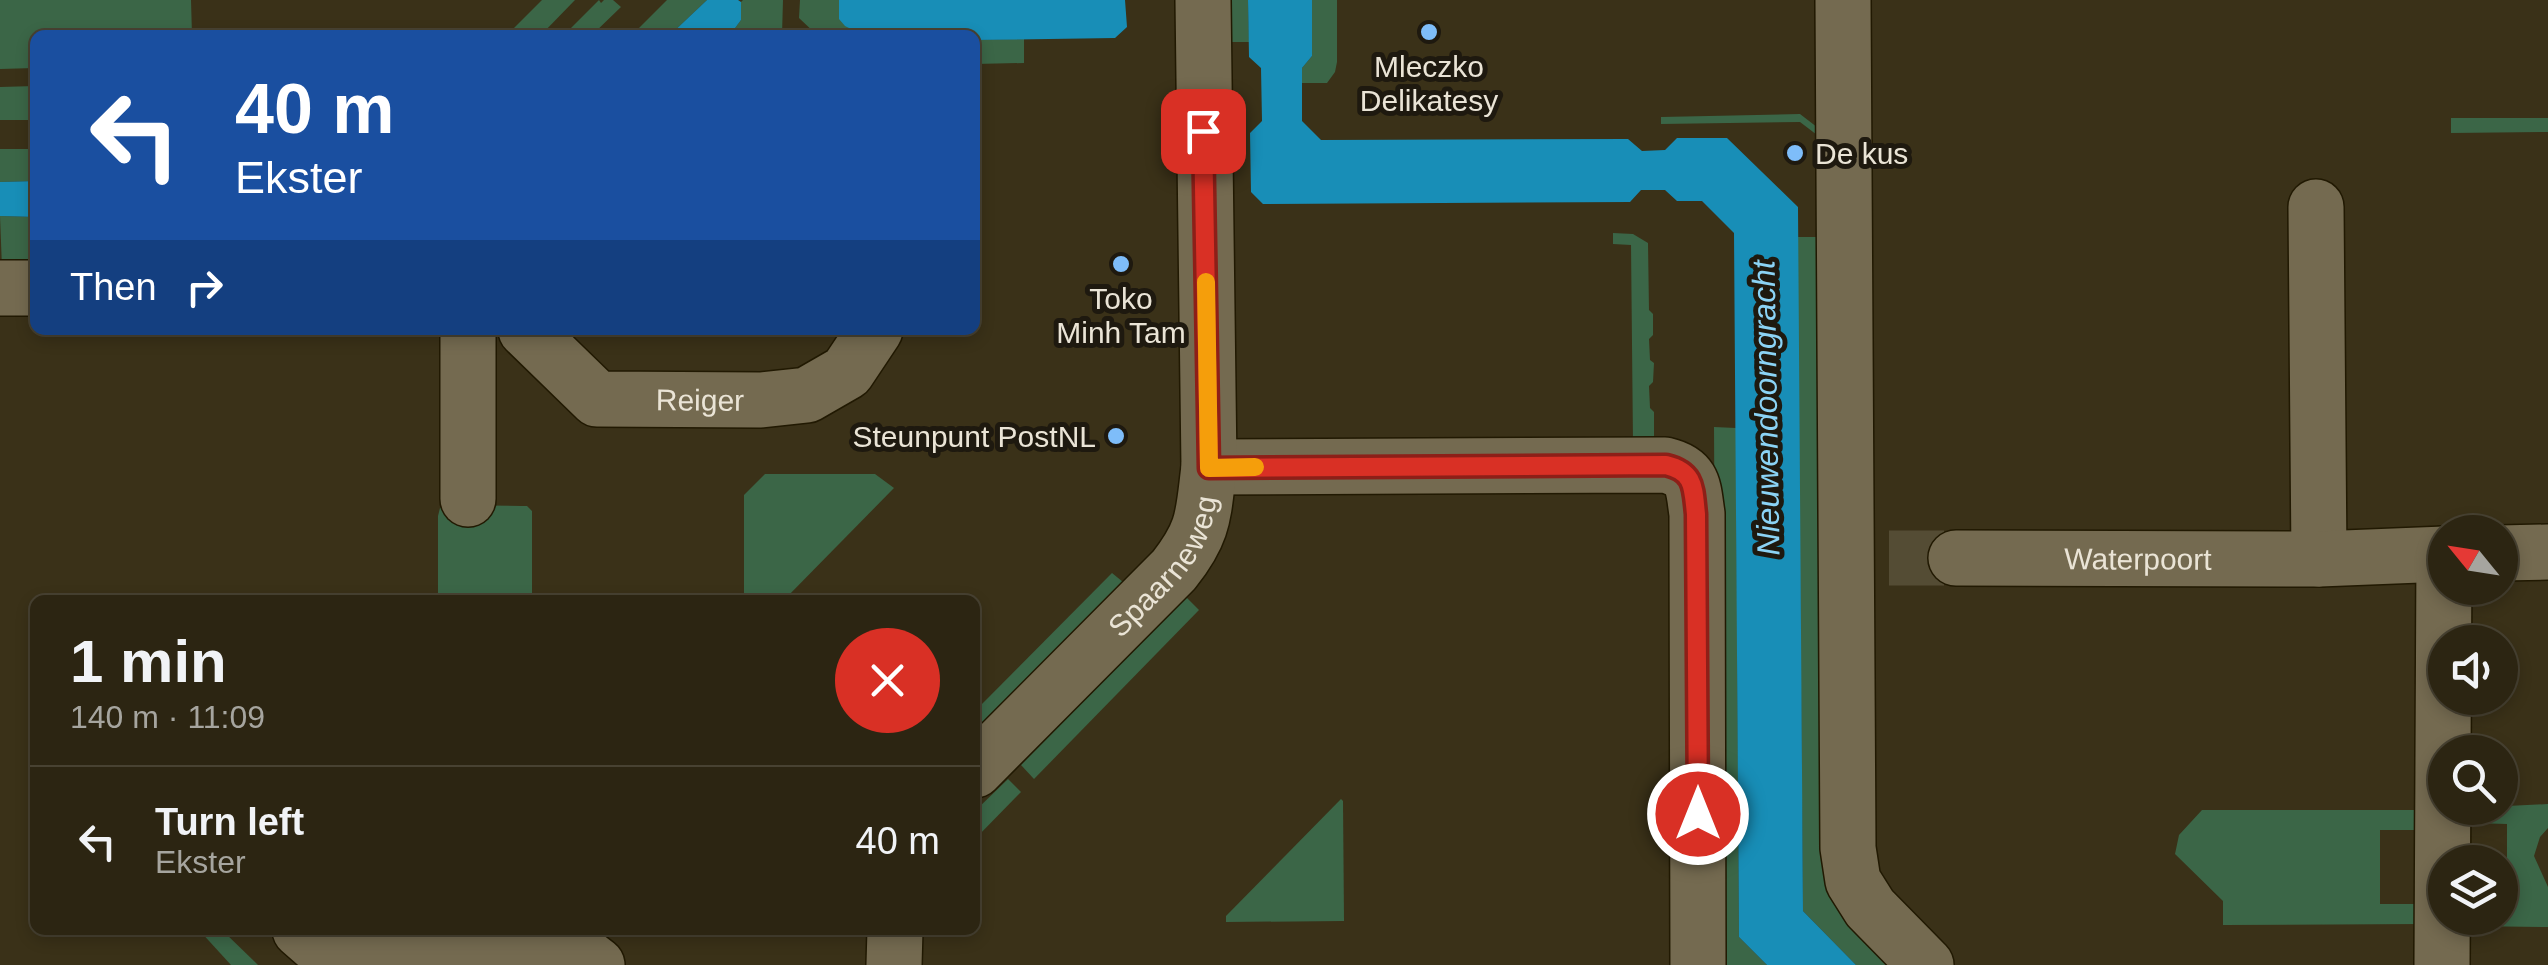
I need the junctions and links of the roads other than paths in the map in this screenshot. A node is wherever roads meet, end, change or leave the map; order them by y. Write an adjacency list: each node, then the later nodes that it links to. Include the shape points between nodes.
1 (1203, 0): 9 (street, Spaarneweg)
2 (1843, 0): 23 (street, via 1868,558 1848,848 1854,881 1870,908)
3 (2316, 207): 15 (street)
4 (0, 288): 5 (street)
5 (30, 288)
6 (468, 335): 10 (street)
7 (531, 335): 8 (street, Reiger, via 597,400 749,400 807,395 847,372)
8 (872, 335)
9 (1209, 468): 17 (street, Spaarneweg, via 1203,518 1174,570); 22 (street, via 1666,465 1687,474 1696,514)
10 (468, 500)
11 (2548, 552): 12 (street)
12 (2518, 553)
13 (2428, 555): 15 (street, Waterpoort)
14 (1956, 558): 15 (street, Waterpoort)
15 (2319, 559)
16 (2444, 605): 24 (street, Waterpoort)
17 (980, 765)
18 (306, 935): 20 (street, via 333,959 584,955)
19 (895, 935): 21 (street)
20 (597, 965)
21 (894, 965)
22 (1698, 965)
23 (1926, 965)
24 (2442, 965)

